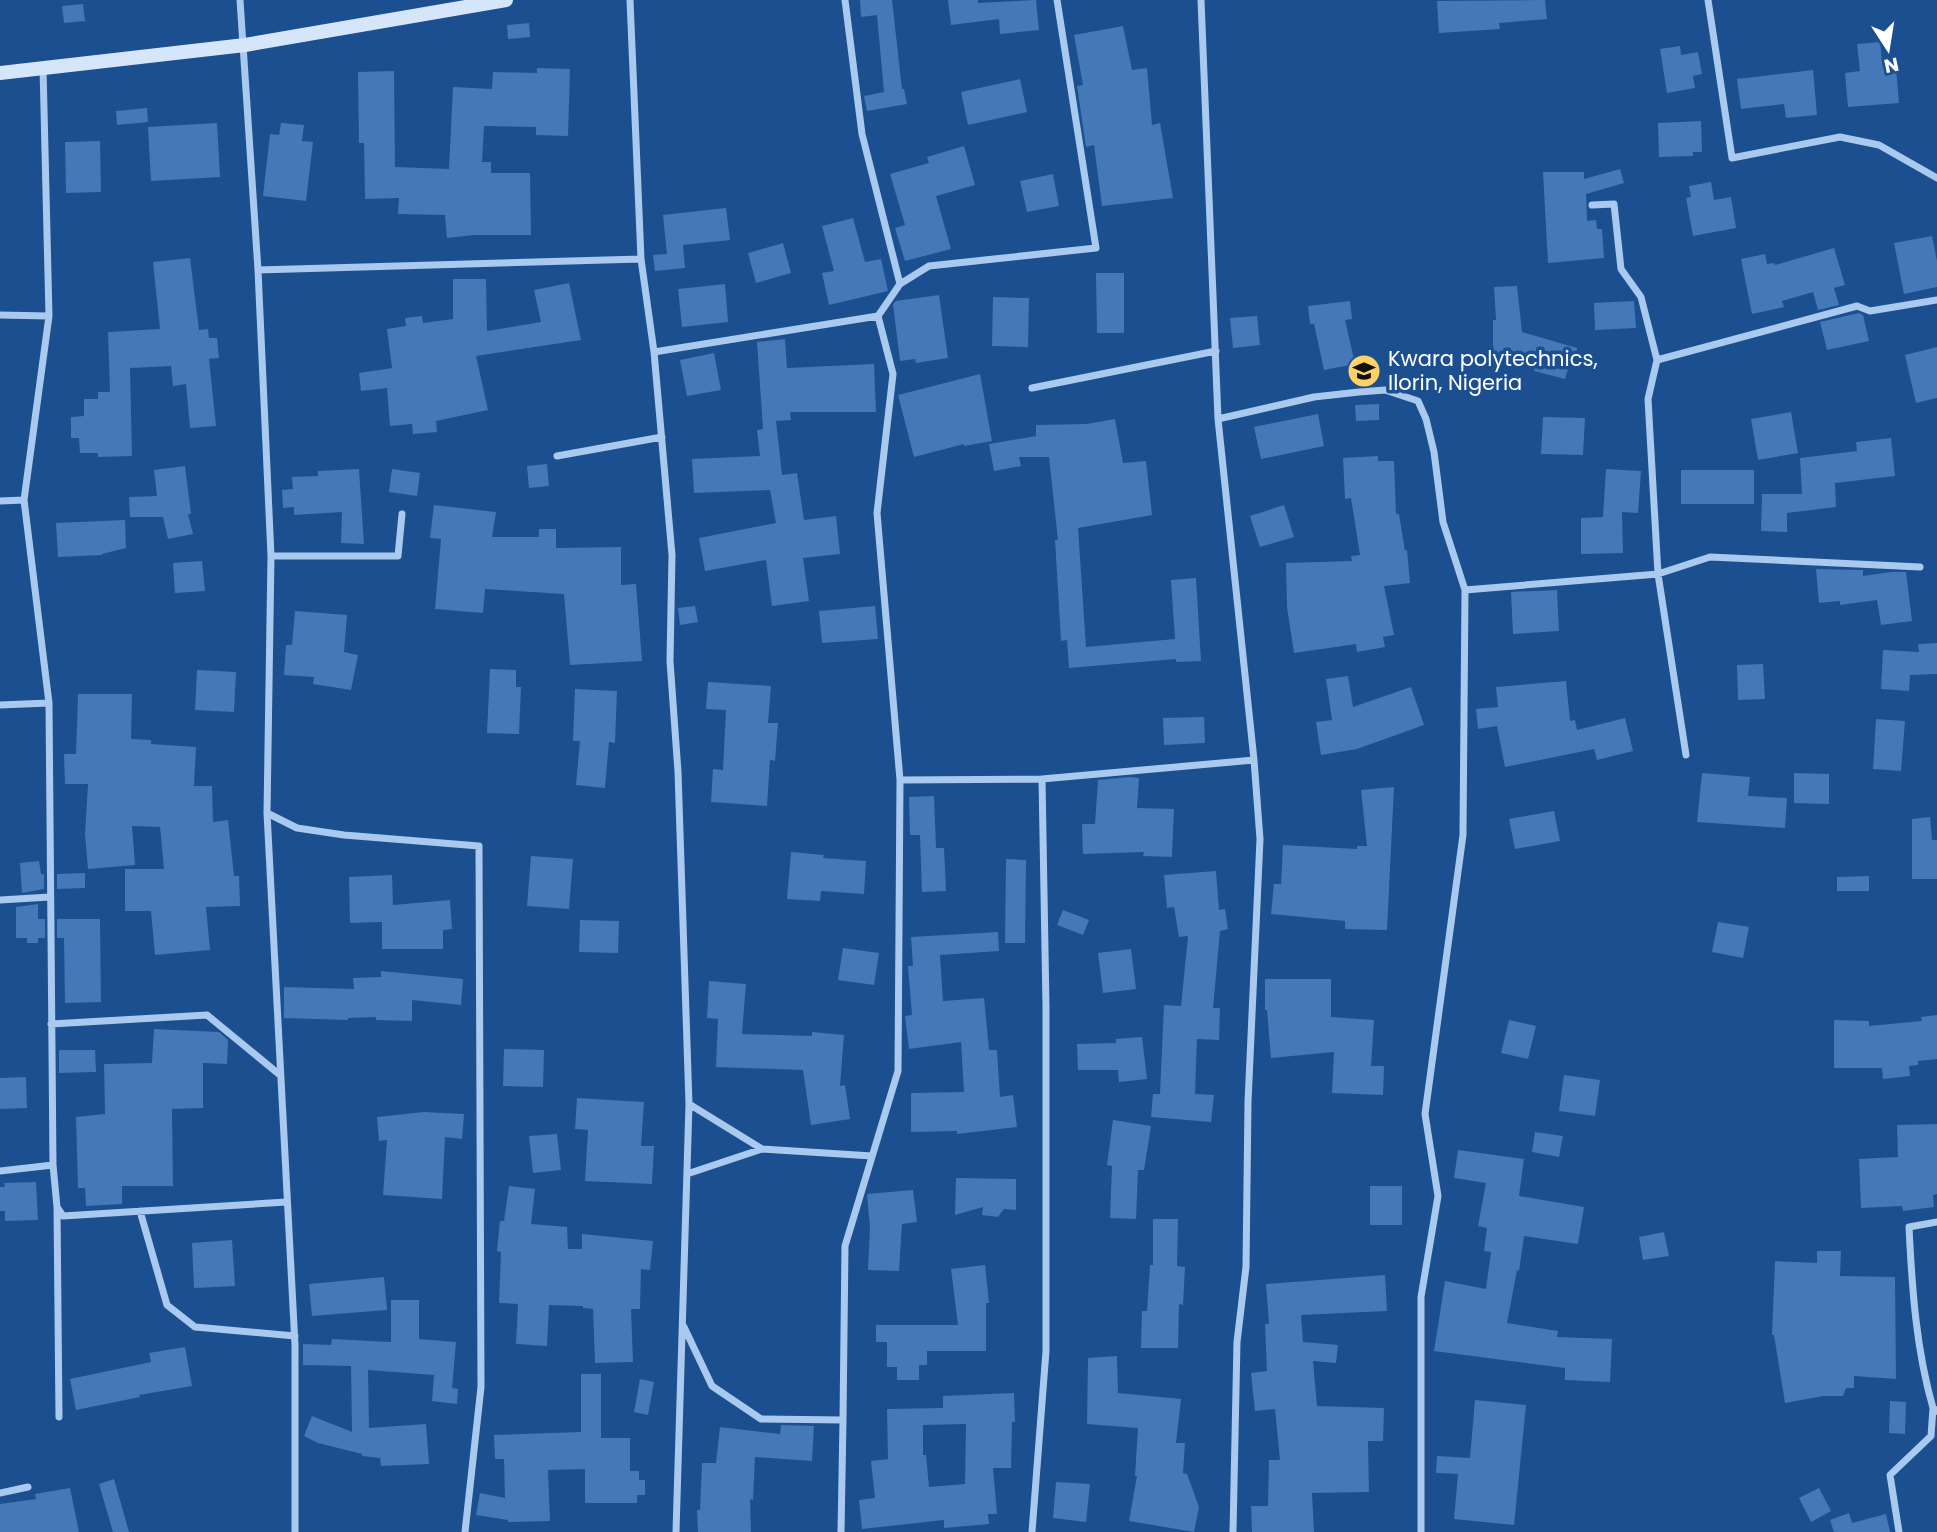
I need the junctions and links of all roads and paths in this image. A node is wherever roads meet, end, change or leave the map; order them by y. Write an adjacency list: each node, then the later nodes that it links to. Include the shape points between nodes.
1 (240, 0): 8 (street)
2 (506, 0): 8 (street)
3 (630, 0): 13 (street)
4 (845, 0): 15 (street, via 862,134)
5 (1057, 0): 15 (street, via 1097,248 929,266)
6 (1201, 0): 20 (street)
7 (1709, 0): 11 (street, via 1732,158 1840,137 1879,145)
8 (245, 45): 9 (street); 14 (street)
9 (43, 67): 10 (street); 18 (street)
10 (0, 73)
11 (1937, 178)
12 (1592, 205): 22 (street, via 1614,204 1621,269 1641,297)
13 (641, 259): 14 (street); 21 (street)
14 (258, 270): 30 (street)
15 (900, 284): 19 (street)
16 (1937, 300): 22 (street, via 1870,311 1857,306)
17 (0, 315): 18 (street)
18 (49, 316): 27 (street)
19 (878, 316): 21 (street); 39 (street, via 892,374 877,513)
20 (1216, 351): 23 (street); 24 (street)
21 (654, 352): 25 (street)
22 (1657, 360): 32 (street, via 1648,399)
23 (1032, 388)
24 (1218, 419): 33 (street, via 1314,397 1359,392 1385,390 1418,401 1434,452 1443,522); 37 (street)
25 (662, 437): 26 (street); 45 (street, via 672,555 670,661)
26 (557, 456)
27 (24, 500): 28 (street); 34 (street)
28 (0, 501)
29 (402, 514): 30 (street, via 398,556)
30 (271, 556): 40 (street)
31 (1920, 566): 32 (street, via 1710,557)
32 (1658, 574): 33 (street); 36 (street)
33 (1465, 590): 68 (street, via 1462,835 1425,1114 1438,1196 1421,1297)
34 (49, 703): 35 (street); 41 (street)
35 (0, 705)
36 (1686, 755)
37 (1254, 760): 38 (street); 67 (street, via 1260,839)
38 (1042, 779): 39 (street); 66 (street, via 1046,1351)
39 (900, 780): 47 (street, via 898,1071)
40 (267, 813): 44 (street); 63 (street, via 297,828 479,846 481,1387)
41 (50, 897): 42 (street); 43 (street)
42 (0, 900)
43 (51, 1024): 44 (street, via 208,1015); 48 (street)
44 (280, 1075): 51 (street)
45 (690, 1104): 46 (street); 50 (street)
46 (762, 1149): 47 (street); 50 (street)
47 (872, 1156): 59 (street, via 845,1245)
48 (53, 1165): 49 (street); 52 (street)
49 (0, 1171)
50 (687, 1174): 55 (street)
51 (286, 1202): 53 (street); 56 (street)
52 (57, 1207): 53 (street, via 63,1216); 58 (street)
53 (140, 1211): 56 (street, via 167,1305 195,1327)
54 (1937, 1222): 57 (street, via 1909,1227 1921,1359)
55 (682, 1324): 59 (street, via 712,1386 761,1419); 64 (street)
56 (295, 1336): 62 (street)
57 (1935, 1409): 69 (street, via 1931,1436 1891,1475)
58 (59, 1417)
59 (844, 1420): 65 (street)
60 (28, 1487): 61 (street)
61 (0, 1493)
62 (295, 1532)
63 (465, 1532)
64 (676, 1532)
65 (841, 1532)
66 (1032, 1532)
67 (1233, 1532)
68 (1421, 1532)
69 (1899, 1532)

